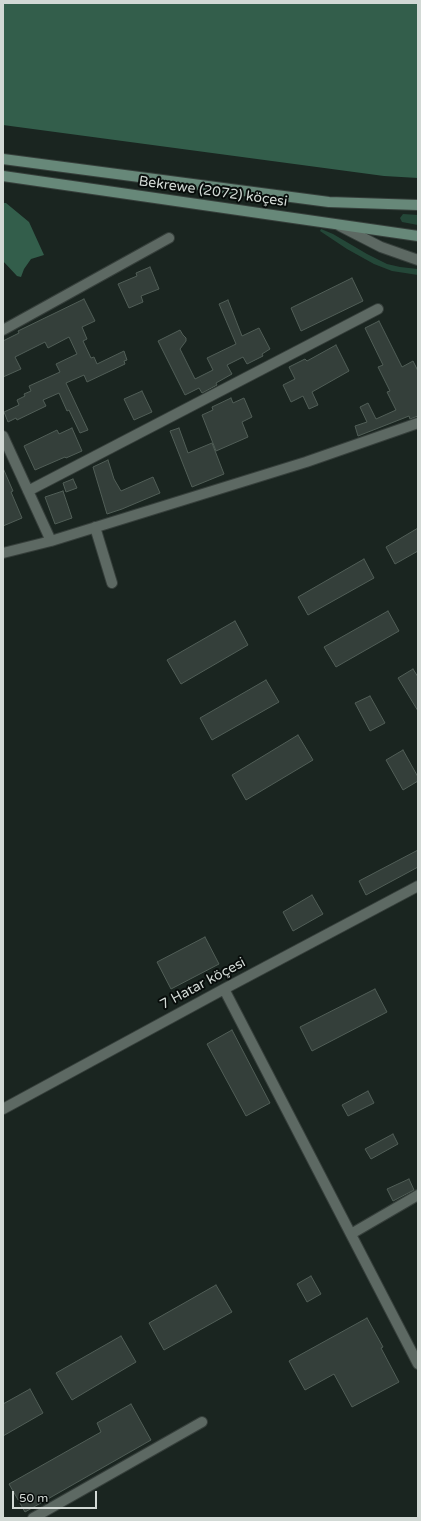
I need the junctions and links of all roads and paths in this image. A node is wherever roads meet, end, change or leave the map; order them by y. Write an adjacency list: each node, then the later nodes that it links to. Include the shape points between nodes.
1 (3, 159): 3 (main road, Bekrewe (2072) köçesi, via 329,202)
2 (3, 176): 4 (main road, Bekrewe (2072) köçesi)
3 (418, 205)
4 (337, 224): 5 (main road, Bekrewe (2072) köçesi); 7 (street, via 381,247)
5 (418, 236)
6 (169, 238): 9 (street)
7 (418, 260)
8 (378, 309): 12 (street)
9 (3, 330)
10 (418, 423): 13 (street, via 306,462)
11 (3, 436): 12 (street)
12 (28, 492): 14 (street)
13 (95, 527): 14 (street); 16 (street)
14 (51, 541): 15 (street)
15 (3, 553)
16 (112, 584)
17 (418, 886): 18 (street, 7 Hatar köçesi)
18 (224, 989): 19 (street, 7 Hatar köçesi); 21 (street)
19 (3, 1109)
20 (418, 1195): 21 (street)
21 (350, 1234): 22 (street)
22 (418, 1364)
23 (202, 1422): 24 (street)
24 (33, 1518)

